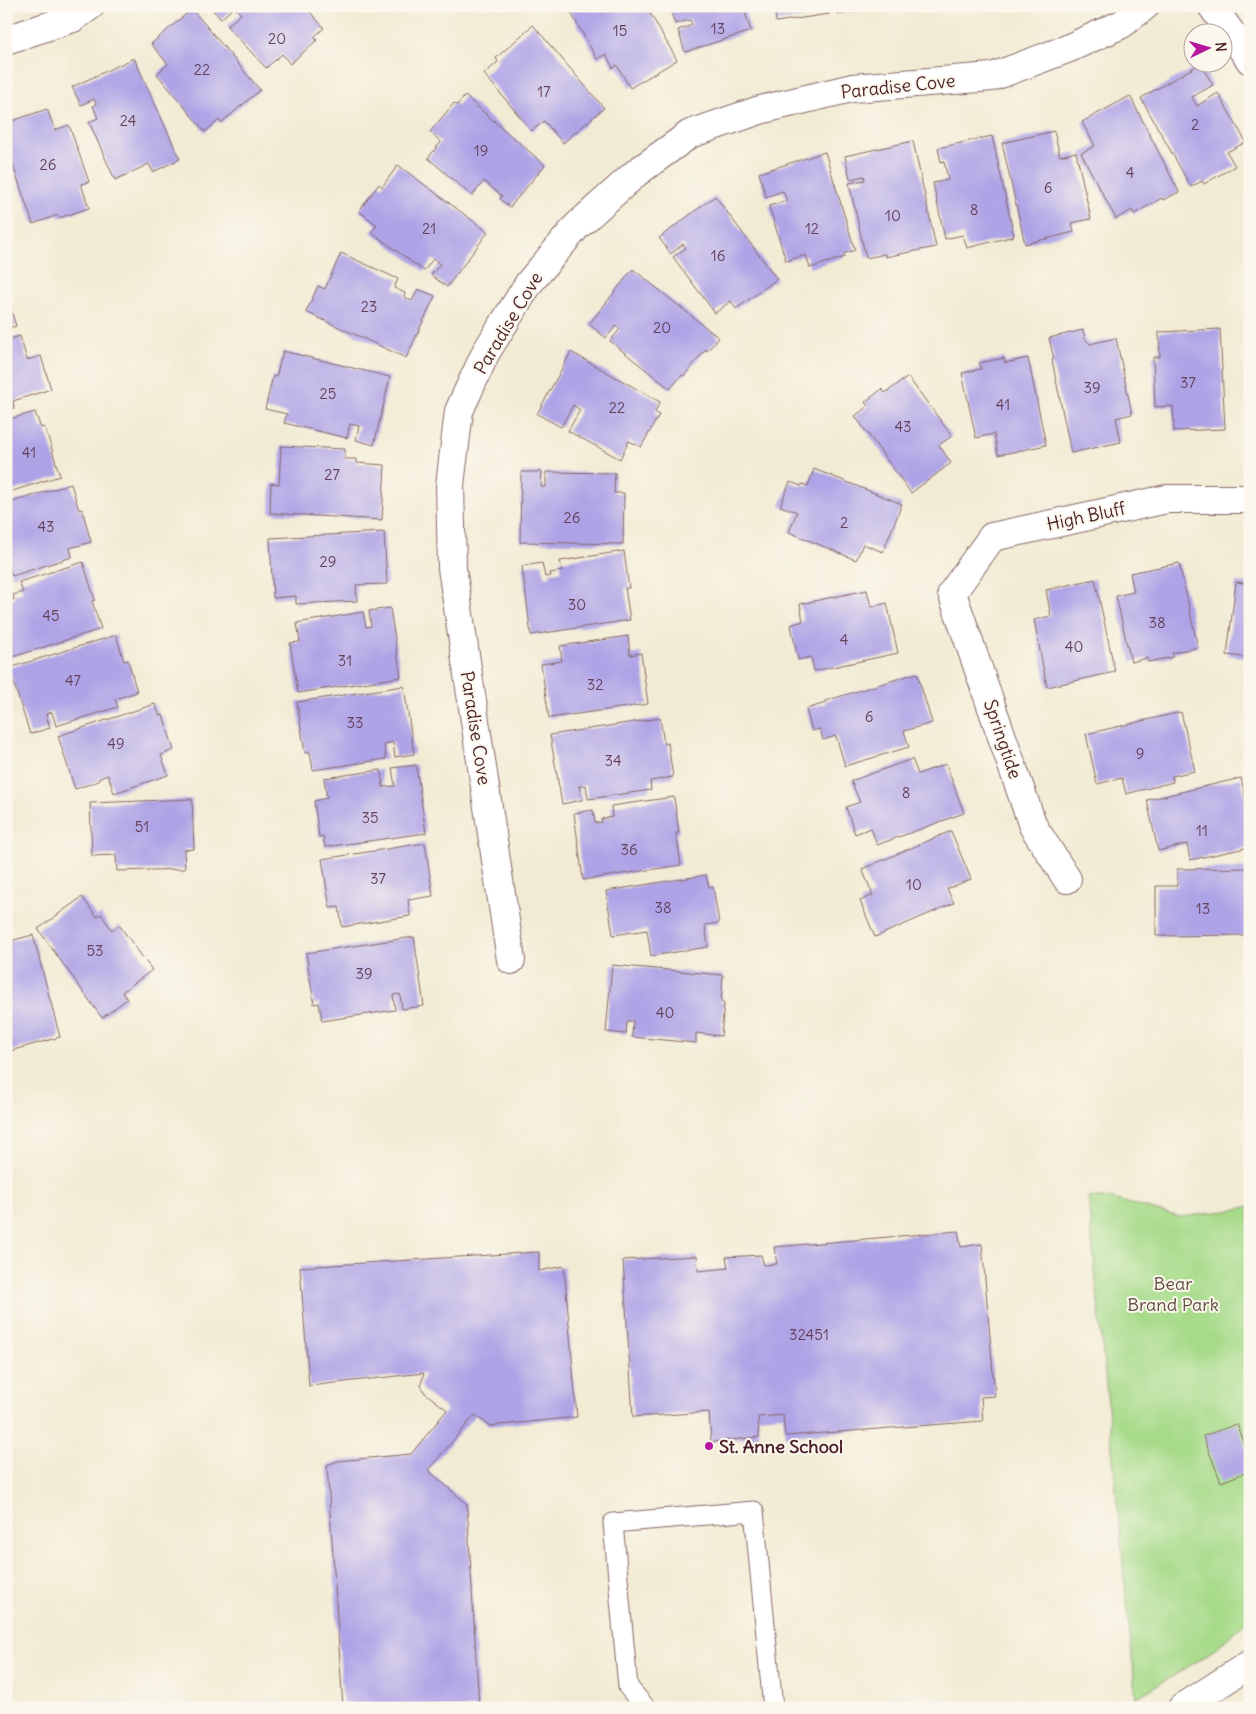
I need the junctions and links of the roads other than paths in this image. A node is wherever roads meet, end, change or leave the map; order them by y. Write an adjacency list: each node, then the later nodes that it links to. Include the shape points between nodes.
1 (90, 6): 4 (street, via 72,18)
2 (1146, 6): 9 (street, Paradise Cove, via 1122,24 992,77 852,88 760,110 690,134 636,173 577,226 529,283 486,352 459,411 450,485 452,568)
3 (1212, 6): 5 (street)
4 (6, 40)
5 (1250, 60)
6 (1250, 499): 7 (street, High Bluff, via 1167,499 992,537)
7 (952, 593): 8 (street, Springtide, via 1033,826)
8 (1067, 879)
9 (511, 960)
10 (1250, 1664): 13 (street)
11 (646, 1708): 12 (lane, via 628,1687 613,1523 754,1511)
12 (773, 1708)
13 (1182, 1708)

